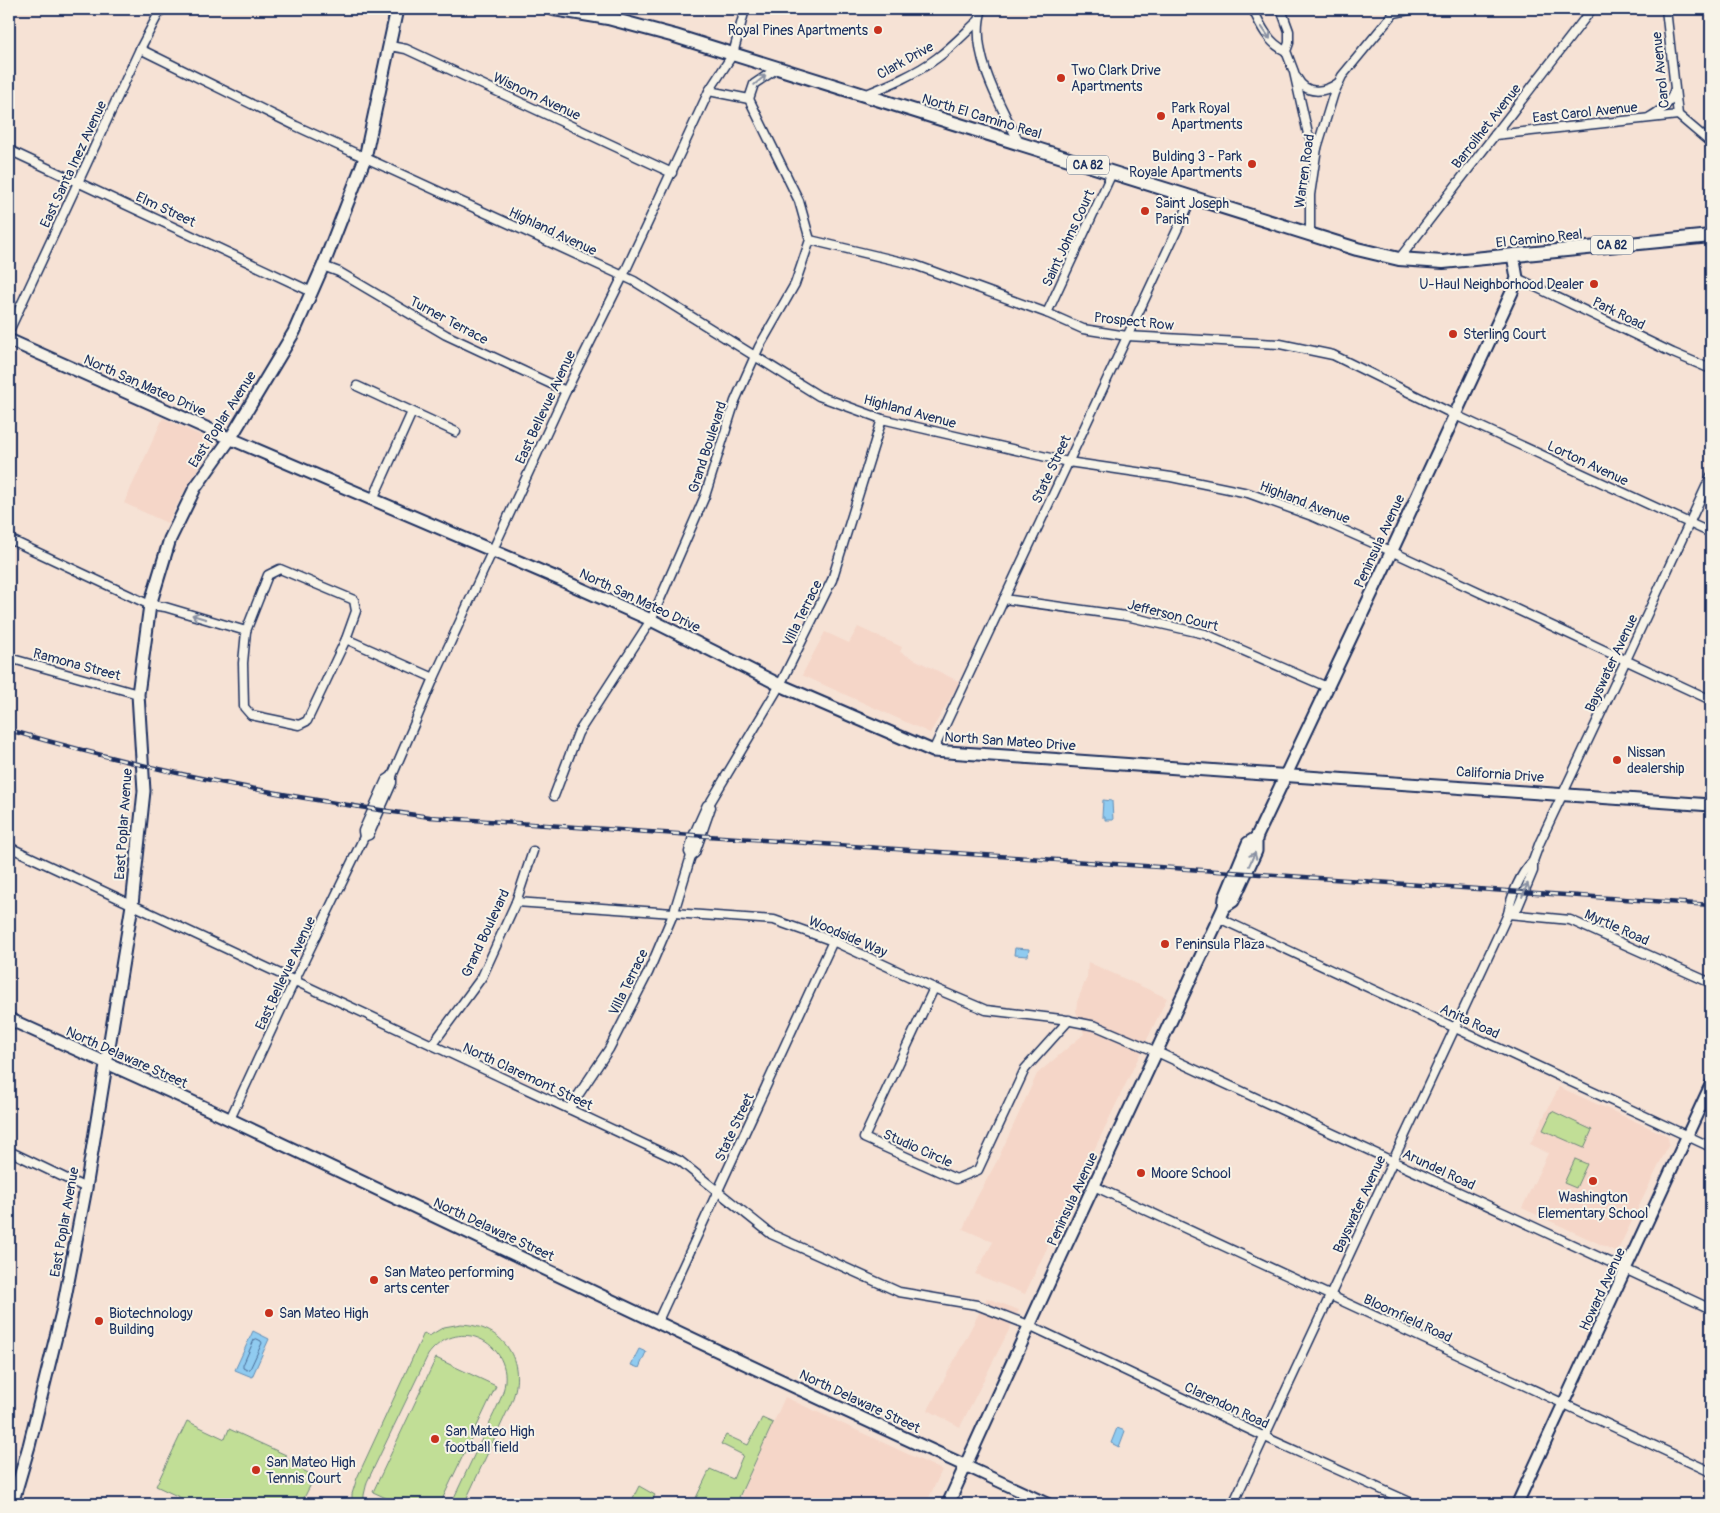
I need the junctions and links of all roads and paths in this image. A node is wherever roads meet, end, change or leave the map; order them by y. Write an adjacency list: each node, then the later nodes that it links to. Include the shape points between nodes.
1 (161, 9): 15 (street, East Santa Inez Avenue)
2 (397, 9): 14 (main road, East Poplar Avenue)
3 (554, 9): 11 (main road, North El Camino Real / CA 82)
4 (745, 9): 17 (street, East Bellevue Avenue)
5 (982, 9): 13 (street, Clark Drive)
6 (1253, 9): 16 (street, one-way to 16, via 1274,44)
7 (1281, 9): 16 (street, via 1289,31)
8 (1414, 9): 12 (street, Warren Road)
9 (1592, 9): 27 (street, Barroilhet Avenue)
10 (1666, 9): 21 (street, Carol Avenue)
11 (593, 11): 17 (main road, North El Camino Real / CA 82)
12 (1395, 11): 20 (street, Warren Road)
13 (978, 21): 23 (street, Clark Drive, via 936,59); 29 (street, Clark Drive, via 982,60)
14 (390, 46): 32 (main road, East Poplar Avenue); 33 (street, Wisnom Avenue, via 406,49)
15 (140, 49): 32 (street, Highland Avenue); 35 (street, East Santa Inez Avenue)
16 (1286, 51): 19 (street)
17 (733, 54): 18 (main road, North El Camino Real / CA 82); 22 (street, East Bellevue Avenue)
18 (778, 68): 23 (main road, North El Camino Real / CA 82); 24 (street, one-way to 18, via 754,84)
19 (1294, 72): 20 (street, via 1300,84 1315,91 1326,90); 30 (street, via 1308,134)
20 (1339, 82): 30 (street, Warren Road, via 1326,113)
21 (1675, 87): 25 (street, Carol Avenue); 26 (street, via 1671,100)
22 (709, 91): 24 (street); 33 (street, East Bellevue Avenue)
23 (864, 95): 29 (main road, North El Camino Real / CA 82)
24 (749, 99): 39 (street, via 799,201)
25 (1678, 115): 26 (street, East Carol Avenue); 28 (street, Carol Avenue)
26 (1648, 118): 27 (street, East Carol Avenue)
27 (1495, 135): 41 (street, Barroilhet Avenue)
28 (1711, 143)
29 (1020, 144): 34 (main road, North El Camino Real / CA 82)
30 (1317, 148): 37 (street, Warren Road, via 1310,195)
31 (9, 150): 35 (street, Elm Street)
32 (365, 158): 42 (main road, East Poplar Avenue); 43 (street, Highland Avenue)
33 (672, 172): 43 (street, East Bellevue Avenue)
34 (1112, 173): 36 (main road, North El Camino Real / CA 82); 46 (street, Saint Johns Court)
35 (78, 182): 45 (street, Elm Street); 47 (street, East Santa Inez Avenue)
36 (1192, 198): 37 (main road, North El Camino Real / CA 82); 48 (street, State Street)
37 (1310, 235): 41 (main road, North El Camino Real / CA 82)
38 (1711, 236): 40 (main road, El Camino Real / CA 82)
39 (810, 240): 46 (street, Prospect Row, via 914,265); 50 (street, Grand Boulevard, via 795,284)
40 (1514, 255): 41 (main road, El Camino Real / CA 82, via 1443,262); 44 (main road)
41 (1399, 260)
42 (323, 266): 45 (main road, East Poplar Avenue); 53 (street, Turner Terrace, via 339,272 446,335)
43 (623, 276): 50 (street, Highland Avenue); 53 (street, East Bellevue Avenue)
44 (1518, 278): 51 (street, Park Road); 55 (main road, Peninsula Avenue)
45 (312, 292): 58 (main road, East Poplar Avenue, via 294,332)
46 (1047, 313): 48 (street, Prospect Row, via 1083,329)
47 (9, 330)
48 (1127, 336): 55 (street, Prospect Row, via 1280,344 1333,355); 59 (street, State Street)
49 (9, 340): 58 (main road, North San Mateo Drive)
50 (755, 356): 56 (street, Highland Avenue, via 819,396); 69 (street, Grand Boulevard, via 735,401 705,496)
51 (1711, 370)
52 (357, 386): 54 (street)
53 (566, 390): 65 (street, East Bellevue Avenue)
54 (412, 412): 57 (street); 61 (street)
55 (1454, 415): 62 (street, Lorton Avenue); 66 (main road, Peninsula Avenue)
56 (882, 419): 59 (street, Highland Avenue); 75 (street, Villa Terrace, via 832,580)
57 (456, 432)
58 (230, 439): 61 (main road, North San Mateo Drive); 68 (main road, East Poplar Avenue, via 195,488 170,539)
59 (1068, 462): 66 (street, Highland Avenue, via 1171,477 1248,494 1312,516); 67 (street, State Street)
60 (1711, 476): 62 (street, Bayswater Avenue)
61 (373, 499): 65 (main road, North San Mateo Drive)
62 (1689, 524): 63 (street, Lorton Avenue); 73 (street, Bayswater Avenue)
63 (1711, 533)
64 (9, 539): 68 (street)
65 (493, 550): 69 (main road, North San Mateo Drive); 74 (street, East Bellevue Avenue)
66 (1391, 551): 73 (street, Highland Avenue); 76 (main road, Peninsula Avenue)
67 (1004, 599): 76 (street, Jefferson Court, via 1126,616 1205,634); 79 (street, State Street)
68 (150, 605): 70 (street, one-way to 68, via 165,606); 77 (main road, East Poplar Avenue)
69 (651, 620): 75 (main road, North San Mateo Drive); 82 (street, Grand Boulevard, via 578,733)
70 (246, 631): 71 (street, via 268,575 280,569 354,600 356,611); 71 (street, via 242,663 244,707 251,715 299,725 307,720)
71 (346, 639): 74 (street)
72 (9, 658): 77 (street, Ramona Street)
73 (1626, 660): 78 (street, Highland Avenue); 81 (street, Bayswater Avenue)
74 (434, 678): 92 (street, East Bellevue Avenue, via 373,826 364,837)
75 (780, 685): 79 (main road, North San Mateo Drive); 88 (street, Villa Terrace, via 710,803)
76 (1327, 687): 80 (main road, Peninsula Avenue)
77 (138, 694): 87 (main road, East Poplar Avenue, via 144,790)
78 (1711, 700)
79 (933, 750): 80 (main road, North San Mateo Drive)
80 (1286, 774): 81 (main road, California Drive); 90 (main road, Peninsula Avenue, via 1256,838 1256,851 1233,901 1224,907)
81 (1562, 794): 83 (main road, California Drive); 89 (street, Bayswater Avenue, via 1540,842 1518,907)
82 (554, 796)
83 (1711, 804)
84 (9, 847): 87 (street, North Claremont Street)
85 (533, 851): 86 (street, Grand Boulevard)
86 (516, 902): 88 (street, Woodside Way); 98 (street, Grand Boulevard, via 482,977)
87 (132, 905): 92 (street, North Claremont Street); 100 (main road, East Poplar Avenue)
88 (674, 912): 91 (street, Woodside Way, via 774,920); 102 (street, Villa Terrace, via 648,973 609,1049)
89 (1508, 914): 93 (street, Myrtle Road, via 1570,920); 97 (street, Bayswater Avenue)
90 (1219, 918): 97 (street, Anita Road); 99 (main road, Peninsula Avenue)
91 (833, 941): 94 (street, Woodside Way); 110 (street, State Street)
92 (294, 981): 98 (street, North Claremont Street); 103 (street, East Bellevue Avenue)
93 (1711, 983)
94 (934, 988): 96 (street, Woodside Way, via 986,1010); 96 (street, Studio Circle, via 864,1138 956,1179 978,1170 1025,1069)
95 (9, 1019): 100 (main road, North Delaware Street)
96 (1069, 1020): 99 (street, Woodside Way, via 1096,1026)
97 (1455, 1028): 104 (street, Anita Road); 107 (street, Bayswater Avenue)
98 (432, 1045): 102 (street, North Claremont Street)
99 (1157, 1052): 107 (street, Arundel Road); 108 (main road, Peninsula Avenue)
100 (106, 1064): 103 (main road, North Delaware Street); 109 (main road, East Poplar Avenue)
101 (1711, 1084): 104 (street, Howard Avenue)
102 (569, 1109): 110 (street, North Claremont Street, via 680,1161)
103 (230, 1120): 114 (main road, North Delaware Street)
104 (1688, 1136): 105 (street, Anita Road); 111 (street, Howard Avenue)
105 (1711, 1147)
106 (9, 1151): 109 (street)
107 (1393, 1162): 111 (street, Arundel Road); 112 (street, Bayswater Avenue)
108 (1094, 1186): 112 (street, Bloomfield Road); 115 (main road, Peninsula Avenue)
109 (86, 1188): 120 (main road, East Poplar Avenue, via 63,1308)
110 (718, 1190): 114 (street, State Street); 115 (street, North Claremont Street, via 771,1234 899,1292 977,1305)
111 (1626, 1269): 113 (street, Arundel Road); 116 (street, Howard Avenue)
112 (1330, 1296): 116 (street, Bloomfield Road); 117 (street, Bayswater Avenue)
113 (1711, 1309)
114 (657, 1323): 118 (main road, North Delaware Street)
115 (1030, 1326): 117 (street, Clarendon Road); 118 (main road, Peninsula Avenue)
116 (1564, 1404): 119 (street, Bloomfield Road); 125 (street, Howard Avenue)
117 (1265, 1436): 123 (street, Bayswater Avenue); 124 (street, Clarendon Road)
118 (966, 1466): 121 (main road, Peninsula Avenue); 122 (street)
119 (1711, 1472)
120 (12, 1504)
121 (948, 1504)
122 (1048, 1504)
123 (1233, 1504)
124 (1414, 1504)
125 (1517, 1504)

